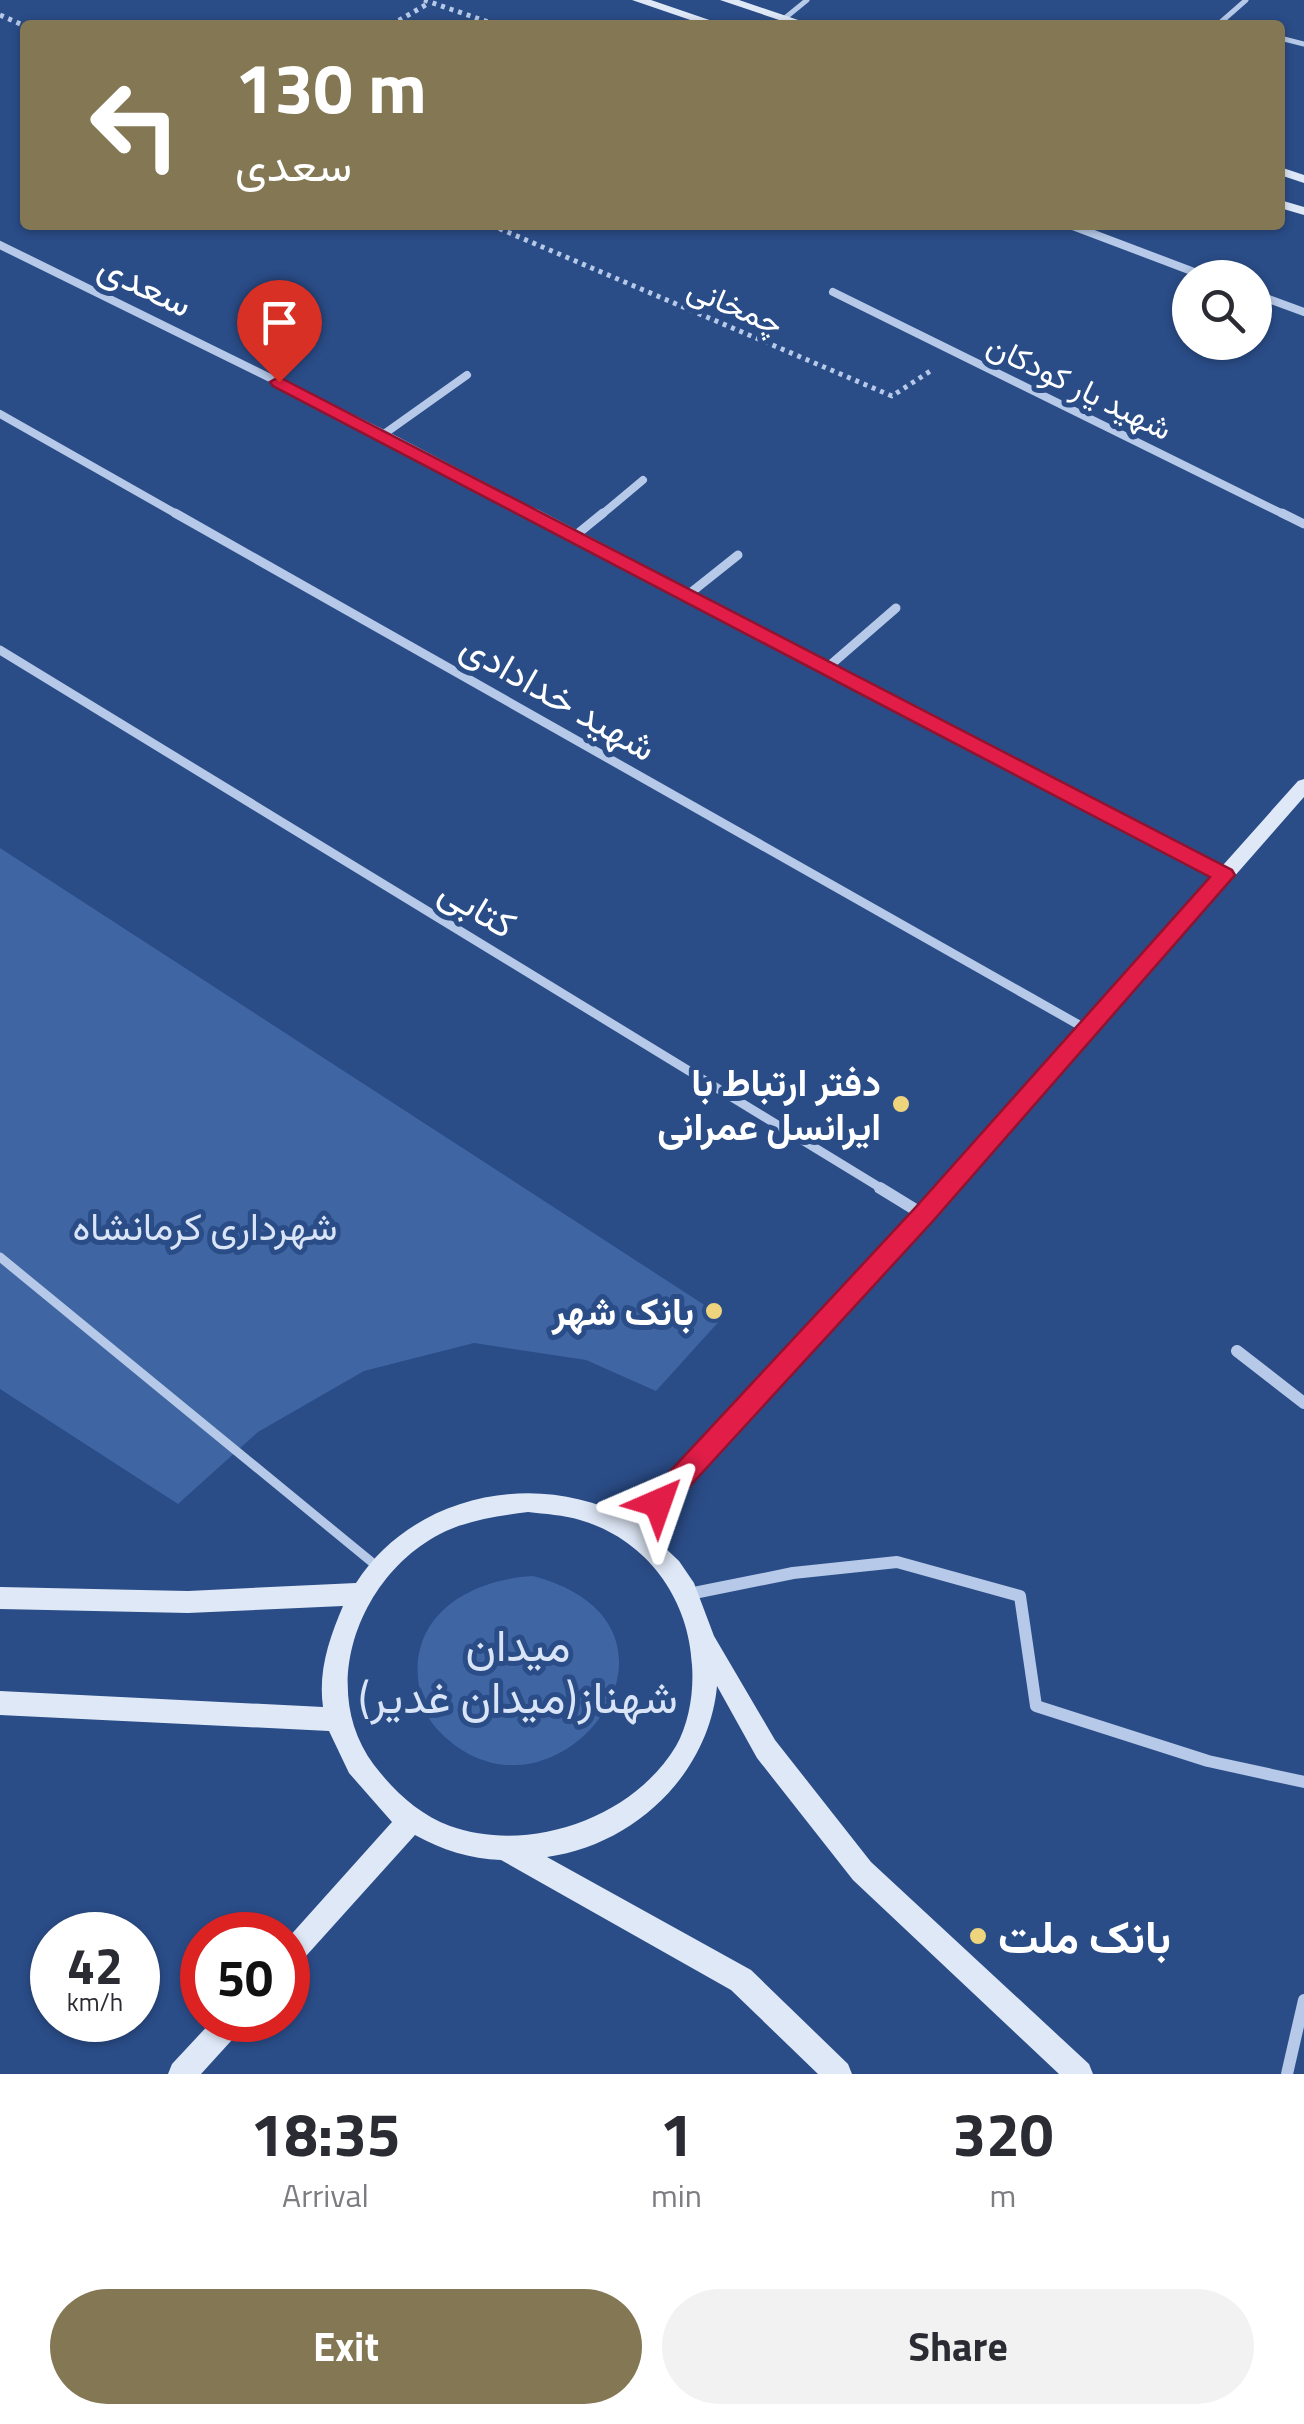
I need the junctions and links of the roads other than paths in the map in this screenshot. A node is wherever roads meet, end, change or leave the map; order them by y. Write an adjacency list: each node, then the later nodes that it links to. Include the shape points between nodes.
1 (638, 0): 6 (main road)
2 (726, 0): 5 (main road)
3 (807, 0): 5 (lane)
4 (1246, 0): 8 (lane)
5 (785, 18): 7 (main road)
6 (702, 20)
7 (791, 20)
8 (1223, 20)
9 (1083, 230): 11 (street)
10 (0, 246): 17 (street, سعدی)
11 (1172, 264)
12 (833, 292): 19 (street, شهید یار کودکان)
13 (1272, 300): 14 (street)
14 (1304, 312)
15 (468, 375): 17 (street)
16 (0, 414): 28 (street, شهید خدادادی)
17 (384, 434): 20 (street, سعدی)
18 (642, 480): 20 (street)
19 (1304, 524)
20 (576, 535): 22 (street, سعدی)
21 (738, 555): 22 (street)
22 (689, 594): 25 (street, سعدی)
23 (896, 608): 25 (street)
24 (0, 650): 29 (street, کتابی)
25 (828, 667): 27 (street, سعدی)
26 (1304, 785): 27 (main road)
27 (1224, 875): 28 (main road)
28 (1088, 1030): 29 (main road)
29 (924, 1214): 33 (main road)
30 (0, 1257): 34 (lane)
31 (1237, 1351): 32 (street)
32 (1304, 1403)
33 (632, 1532): 34 (main road, via 582,1509 528,1502 473,1509 421,1532); 36 (main road, via 667,1562)
34 (379, 1568): 35 (main road)
35 (359, 1594): 37 (main road, via 188,1602); 40 (main road, via 341,1634 334,1676)
36 (689, 1594): 38 (main road); 41 (street, via 792,1573 897,1562 1020,1596 1036,1706 1208,1760)
37 (0, 1598)
38 (706, 1643): 43 (main road, via 704,1704 681,1761 636,1809 576,1840); 49 (main road, via 766,1749 862,1871)
39 (0, 1703): 40 (main road)
40 (338, 1720): 42 (main road, via 378,1792)
41 (1304, 1782)
42 (411, 1820): 43 (main road, via 457,1840); 44 (main road)
43 (508, 1850): 48 (main road, via 741,1980)
44 (310, 1932)
45 (1304, 2000): 50 (street)
46 (211, 2042): 47 (main road)
47 (182, 2074)
48 (838, 2074)
49 (1078, 2074)
50 (1287, 2074)

